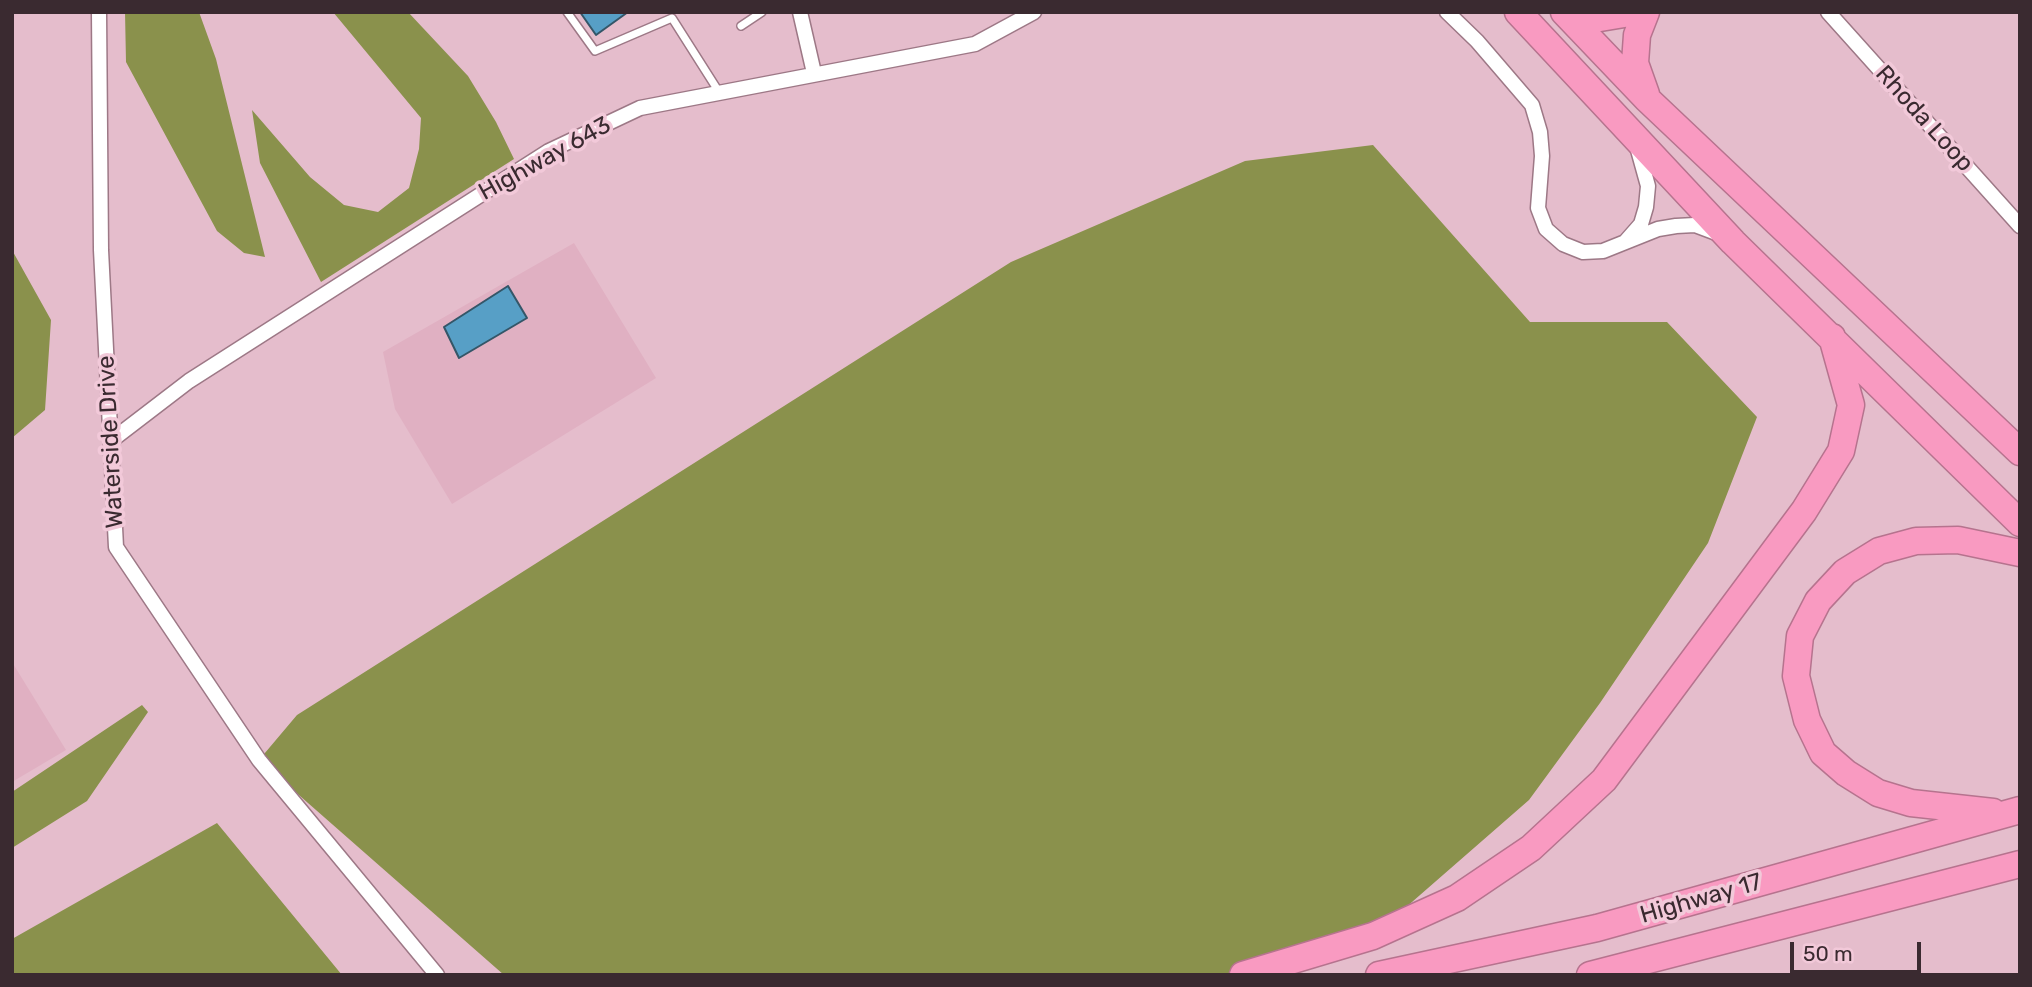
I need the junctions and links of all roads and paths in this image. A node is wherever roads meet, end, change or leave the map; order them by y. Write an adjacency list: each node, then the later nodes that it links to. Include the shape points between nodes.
1 (99, 12): 25 (street, Waterside Drive, via 101,250)
2 (567, 12): 13 (lane, via 595,51)
3 (762, 12): 14 (lane)
4 (800, 12): 15 (street)
5 (1034, 12): 15 (street, Highway 643, via 975,44)
6 (1447, 12): 21 (street, via 1532,105 1542,156 1538,208 1546,229 1563,244 1583,252)
7 (1518, 12): 18 (highway)
8 (1564, 12): 17 (highway)
9 (1572, 12): 10 (highway, via 1600,18)
10 (1636, 12)
11 (1646, 12): 17 (highway, via 1637,35 1635,63)
12 (1828, 12): 19 (street, Rhoda Loop)
13 (670, 15): 16 (lane)
14 (741, 26)
15 (814, 73): 16 (street, Highway 643)
16 (719, 92): 25 (street, Highway 643, via 640,108 549,151 189,380)
17 (1647, 99): 23 (highway)
18 (1633, 135): 20 (highway); 21 (street, via 1648,186 1640,224)
19 (2020, 226)
20 (1733, 242): 21 (street, via 1695,225 1658,229); 22 (highway)
21 (1623, 245)
22 (1832, 337): 27 (highway); 33 (highway, via 1851,405 1841,451 1804,511 1604,780 1531,848 1457,898 1373,936)
23 (1974, 407): 24 (highway); 26 (highway)
24 (2020, 435)
25 (112, 440): 32 (street, Waterside Drive, via 116,547 259,760)
26 (2020, 452)
27 (2020, 523)
28 (2020, 553): 29 (highway, via 1958,540 1916,541 1879,551 1845,572 1818,600 1800,636 1796,676 1807,720 1823,753 1878,793 1911,803)
29 (2014, 812): 31 (highway, Highway 17, via 1597,928)
30 (2020, 864): 35 (highway, Highway 17)
31 (1399, 971): 34 (highway, Highway 17)
32 (438, 975)
33 (1243, 975)
34 (1379, 975)
35 (1590, 975)

